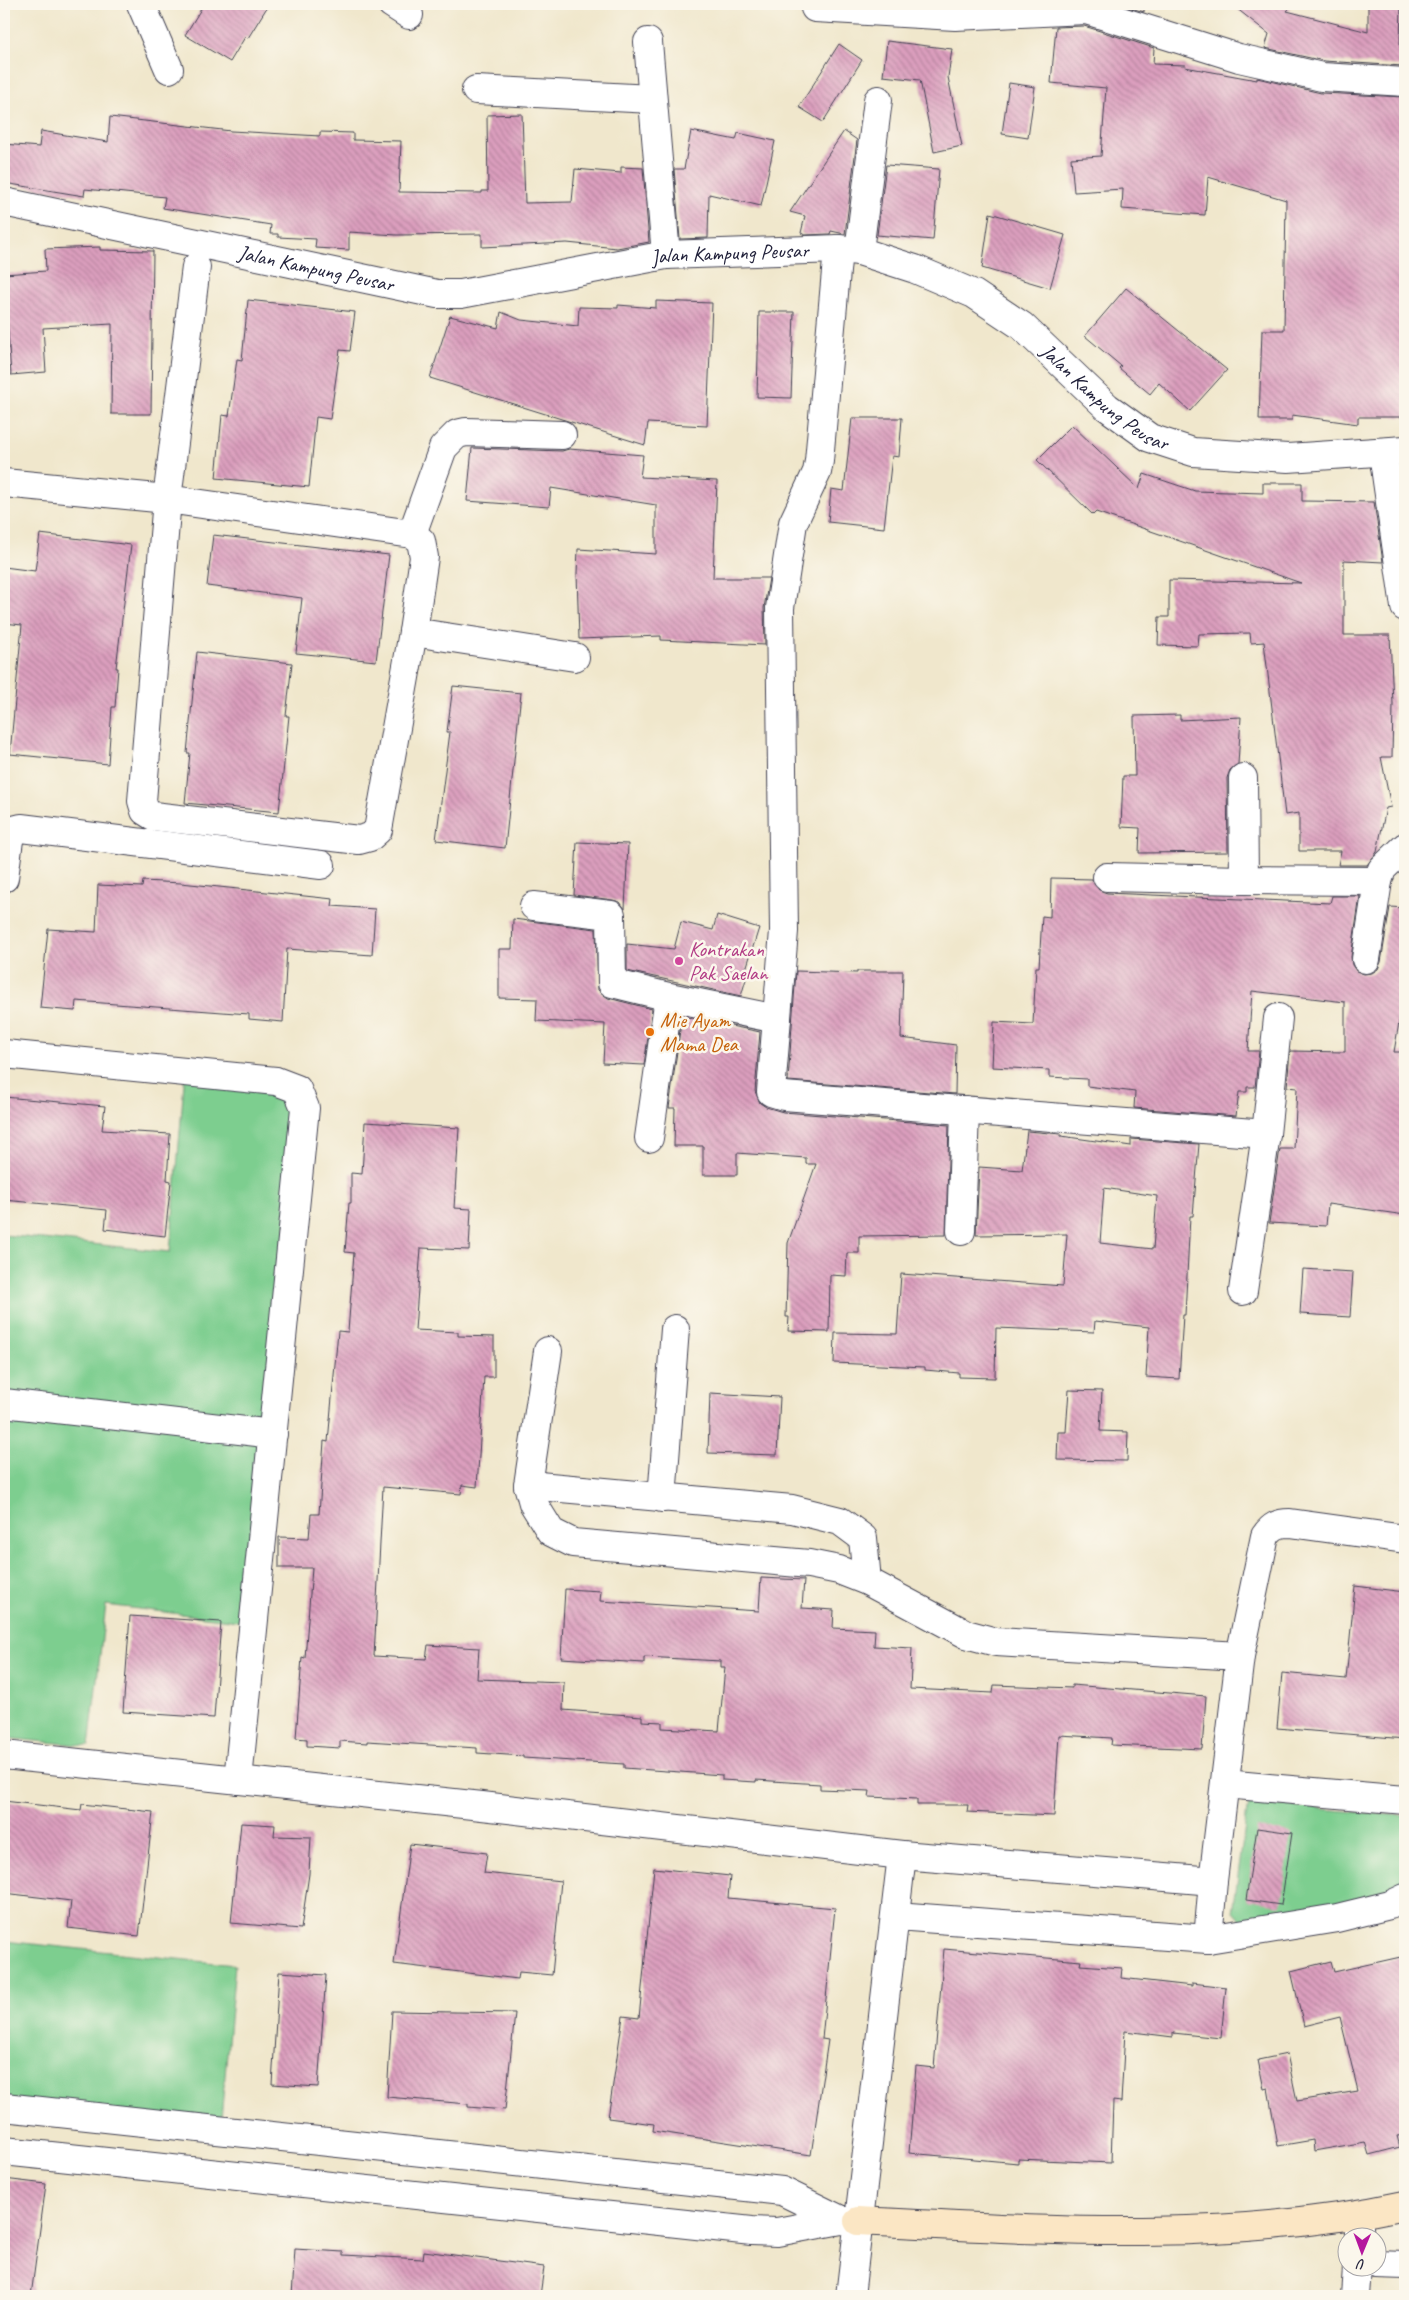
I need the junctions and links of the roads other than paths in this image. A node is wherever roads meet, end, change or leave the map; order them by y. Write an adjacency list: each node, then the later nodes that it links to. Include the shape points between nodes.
1 (141, 4): 4 (street)
2 (815, 8): 5 (street, via 955,16 1086,10 1240,58 1322,77)
3 (648, 42): 7 (street)
4 (169, 69)
5 (1405, 82)
6 (476, 90): 7 (street)
7 (652, 99): 11 (street)
8 (878, 100): 10 (street)
9 (4, 202): 11 (street, Jalan Kampung Peusar, via 438,294 460,294)
10 (848, 250): 11 (street, Jalan Kampung Peusar); 14 (street, Jalan Kampung Peusar, via 915,269 974,294 1022,326 1107,407 1150,438 1192,452 1288,458); 32 (street, via 817,472 793,523 780,608 784,930)
11 (666, 255)
12 (196, 267): 16 (street)
13 (562, 435): 17 (street, via 457,434 443,448)
14 (1394, 452): 18 (street)
15 (4, 483): 16 (street)
16 (167, 499): 17 (street); 19 (street, via 142,801 145,811 153,816 359,840 370,837 378,830 382,814)
17 (412, 534): 19 (street, via 421,541 424,558)
18 (1405, 607)
19 (413, 632): 20 (street)
20 (575, 657)
21 (1243, 778): 26 (street)
22 (1405, 847): 27 (street, via 1382,869)
23 (321, 866): 25 (street, via 21,828 13,830 9,840)
24 (1107, 877): 26 (street)
25 (4, 878)
26 (1244, 880): 27 (street)
27 (1378, 881): 29 (street)
28 (534, 906): 30 (street, via 611,915 612,984)
29 (1366, 959)
30 (669, 997): 32 (street); 36 (street)
31 (1278, 1018): 35 (street)
32 (777, 1019): 34 (street, via 772,1092 784,1096)
33 (4, 1054): 42 (street, via 276,1081 297,1089 305,1108)
34 (965, 1110): 35 (street); 37 (street)
35 (1266, 1134): 38 (street)
36 (649, 1138)
37 (961, 1231)
38 (1243, 1291)
39 (675, 1330): 44 (street)
40 (548, 1351): 43 (street)
41 (4, 1403): 42 (street)
42 (273, 1434): 49 (street)
43 (528, 1485): 44 (street); 46 (street, via 533,1503 551,1532 573,1543 809,1564 839,1570)
44 (662, 1498): 46 (street, via 792,1509 840,1521 863,1538)
45 (1405, 1539): 47 (street, via 1290,1523 1280,1523 1271,1528 1261,1551)
46 (867, 1581): 47 (street, via 966,1634 996,1642)
47 (1240, 1656): 50 (street)
48 (4, 1755): 49 (street)
49 (238, 1780): 52 (street)
50 (1225, 1784): 51 (street); 53 (street)
51 (1405, 1800)
52 (902, 1856): 53 (street); 55 (street)
53 (1213, 1881): 56 (street)
54 (1405, 1898): 56 (street, via 1337,1918)
55 (896, 1916): 56 (street); 60 (street)
56 (1208, 1939)
57 (4, 2107): 60 (street, via 782,2191)
58 (4, 2151): 60 (street, via 752,2231 777,2232)
59 (1405, 2205): 61 (street)
60 (849, 2220): 61 (street, via 1067,2232); 65 (street)
61 (1359, 2226)
62 (1386, 2264): 63 (street)
63 (1405, 2265)
64 (1356, 2278): 66 (street)
65 (850, 2296)
66 (1355, 2296)

